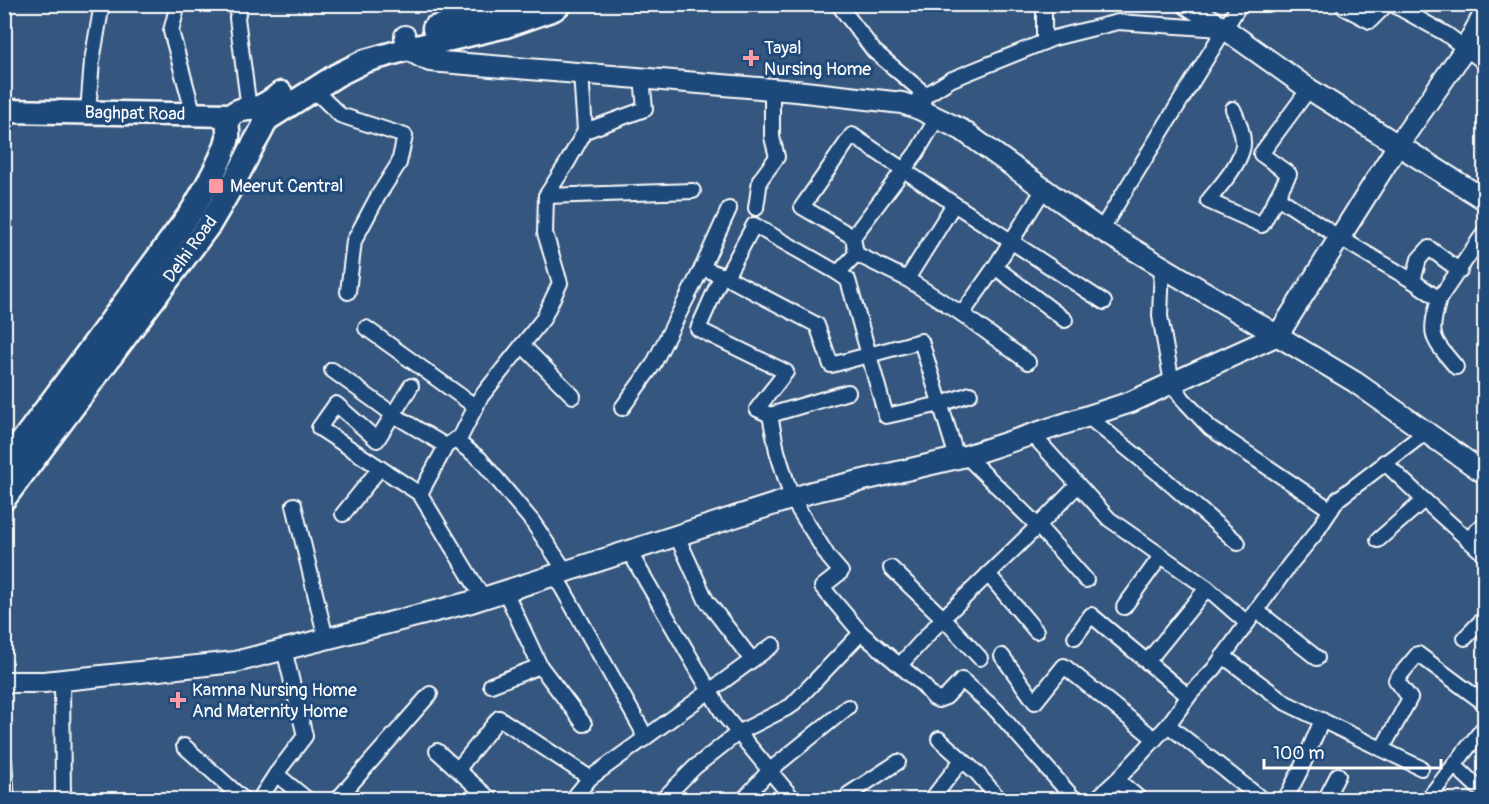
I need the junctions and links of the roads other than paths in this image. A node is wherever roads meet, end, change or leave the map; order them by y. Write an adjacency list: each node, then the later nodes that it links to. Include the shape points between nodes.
1 (102, 4): 29 (street)
2 (178, 4): 31 (street, via 171,31)
3 (240, 4): 32 (street, via 237,18)
4 (516, 4): 15 (main road, Delhi Road)
5 (560, 4): 15 (main road, via 506,26)
6 (838, 4): 26 (street, via 874,51 919,89)
7 (1044, 4): 17 (street)
8 (1187, 4): 14 (street)
9 (1240, 4): 14 (street)
10 (1344, 4): 11 (street, via 1370,21)
11 (1387, 4)
12 (1392, 4): 18 (street)
13 (1485, 14): 18 (street)
14 (1221, 28): 17 (street, via 1118,22); 24 (street); 48 (street)
15 (436, 35): 16 (main road, Delhi Road); 20 (street)
16 (407, 42): 20 (street, via 417,55 430,61); 25 (main road, Delhi Road); 32 (main road, Delhi Road, via 360,48 333,60)
17 (1044, 42): 26 (street, via 950,80 926,95)
18 (1465, 49): 19 (street); 35 (street)
19 (1485, 62)
20 (453, 63): 21 (street)
21 (580, 73): 22 (street); 34 (street)
22 (642, 77): 23 (street); 34 (street, via 645,109)
23 (772, 88): 26 (street); 46 (street, via 772,137 777,157 760,180)
24 (1309, 89): 35 (street); 38 (street)
25 (314, 90): 36 (main road, Delhi Road, via 266,120); 62 (street, via 340,115 405,136 399,163 354,241)
26 (917, 108): 33 (street)
27 (1233, 109): 37 (street, via 1240,123)
28 (4, 111): 29 (main road, Baghpat Road)
29 (88, 112): 30 (main road, Baghpat Road)
30 (159, 114): 31 (main road, Baghpat Road); 32 (main road)
31 (194, 115): 32 (main road, Baghpat Road)
32 (243, 116): 36 (main road, via 242,145); 90 (main road, Delhi Road, via 192,211)
33 (938, 118): 39 (street); 40 (street, via 962,130)
34 (585, 130): 42 (street)
35 (1398, 145): 44 (street); 51 (street)
36 (252, 146): 95 (main road, Delhi Road, via 209,225)
37 (1243, 149): 38 (street); 43 (street, via 1208,201 1262,225)
38 (1261, 154): 43 (street, via 1289,174)
39 (903, 168): 45 (street); 50 (street); 50 (street, via 852,135 802,207)
40 (1044, 189): 48 (street); 52 (street)
41 (693, 191): 42 (street)
42 (546, 196): 69 (street, via 545,233 560,283 543,319)
43 (1277, 197): 51 (street)
44 (1485, 199)
45 (954, 204): 52 (street); 60 (street)
46 (756, 208)
47 (729, 209): 56 (street)
48 (1101, 230): 54 (street)
49 (1485, 233): 57 (street)
50 (853, 237): 53 (street)
51 (1340, 238): 61 (street); 68 (street)
52 (1012, 240): 55 (street); 64 (street)
53 (855, 254): 58 (street); 60 (street)
54 (1162, 266): 68 (street); 74 (street, via 1160,316)
55 (995, 267): 65 (street); 66 (street)
56 (702, 268): 59 (street); 81 (street, via 653,365)
57 (1460, 271): 61 (street, via 1429,248 1419,259); 63 (street)
58 (838, 273): 59 (street, via 754,225); 70 (street, via 848,280)
59 (724, 276): 70 (street, via 817,325 831,365); 83 (street, via 698,329 786,372 757,409)
60 (907, 279): 65 (street)
61 (1413, 281): 63 (street)
62 (348, 292)
63 (1439, 299): 72 (street, via 1432,322 1433,339)
64 (1104, 302)
65 (962, 314): 71 (street)
66 (1065, 320)
67 (366, 328): 80 (street)
68 (1278, 335): 74 (street); 85 (street)
69 (522, 345): 78 (street); 80 (street)
70 (868, 354): 79 (street, via 921,341); 79 (street, via 886,416)
71 (1028, 362)
72 (1456, 367)
73 (332, 370): 82 (street)
74 (1172, 383): 84 (street); 99 (street, via 1210,428)
75 (411, 386): 82 (street)
76 (848, 392): 83 (street)
77 (970, 394): 79 (street)
78 (573, 396)
79 (941, 404): 88 (street)
80 (476, 407): 87 (street, via 461,436)
81 (622, 408)
82 (394, 415): 87 (street); 91 (street, via 377,440 336,404 319,428)
83 (770, 415): 96 (street)
84 (1087, 416): 86 (street); 106 (street)
85 (1426, 432): 89 (street); 92 (street)
86 (1032, 434): 88 (street); 93 (street)
87 (451, 443): 94 (street); 111 (street, via 480,459 532,520)
88 (962, 457): 96 (street); 102 (street)
89 (1384, 462): 97 (street); 99 (street, via 1338,499)
90 (4, 466)
91 (380, 468): 94 (street); 100 (street)
92 (1485, 473)
93 (1078, 485): 102 (street); 109 (street, via 1109,519)
94 (420, 494): 116 (street)
95 (4, 499)
96 (792, 499): 103 (street); 123 (street, via 841,572 822,587)
97 (1424, 500): 104 (street); 105 (street)
98 (294, 505): 126 (street)
99 (1331, 510): 118 (street)
100 (343, 514)
101 (1485, 524): 104 (street)
102 (1038, 526): 112 (street); 113 (street)
103 (676, 536): 107 (street); 133 (street, via 706,600)
104 (1468, 539): 108 (street)
105 (1378, 540)
106 (1239, 543)
107 (629, 551): 111 (street); 140 (street)
108 (1485, 554)
109 (1161, 556): 114 (street); 117 (street)
110 (891, 568): 119 (street)
111 (560, 574): 115 (street); 150 (street)
112 (988, 574): 119 (street); 122 (street)
113 (1086, 580)
114 (1207, 588): 121 (street); 134 (street)
115 (505, 591): 116 (street); 136 (street)
116 (483, 598): 126 (street)
117 (1124, 607)
118 (1256, 610): 121 (street); 132 (street)
119 (942, 618): 131 (street); 135 (street)
120 (1485, 618): 125 (street)
121 (1247, 623): 130 (street)
122 (1036, 631)
123 (861, 633): 135 (street); 149 (street, via 791,706)
124 (1075, 636): 134 (street, via 1091,615)
125 (1465, 638)
126 (326, 639): 128 (street)
127 (773, 645): 133 (street)
128 (284, 650): 137 (street, via 235,662); 163 (street, via 305,736)
129 (1002, 656): 152 (street, via 1035,702 1064,666)
130 (1223, 656): 142 (street); 145 (street, via 1286,703)
131 (980, 658)
132 (1317, 658)
133 (752, 660): 140 (street)
134 (1147, 662): 142 (street)
135 (900, 665): 182 (street, via 938,700 962,680 996,710)
136 (540, 666): 139 (street); 146 (street)
137 (62, 680): 138 (street); 169 (street)
138 (4, 682)
139 (491, 685)
140 (710, 692): 149 (street); 150 (street)
141 (430, 694): 173 (street)
142 (1188, 696): 147 (street)
143 (1485, 704): 154 (street, via 1418,654 1395,680 1410,698)
144 (848, 707): 162 (street)
145 (1323, 720): 154 (street); 186 (street)
146 (584, 724)
147 (1168, 725): 152 (street); 185 (street)
148 (1485, 727): 159 (street)
149 (738, 733): 162 (street); 176 (street)
150 (644, 739): 165 (street)
151 (939, 739): 156 (street)
152 (1155, 739): 166 (street)
153 (184, 746): 170 (street)
154 (1382, 749): 160 (street)
155 (437, 751): 161 (street)
156 (962, 760): 180 (street); 181 (street)
157 (4, 761): 168 (street)
158 (898, 762): 179 (street, via 849,794)
159 (1454, 765): 167 (street); 188 (street)
160 (1421, 768)
161 (458, 769): 165 (street, via 499,718); 174 (street)
162 (769, 771): 177 (street); 178 (street)
163 (276, 774): 171 (street); 172 (street)
164 (1338, 775): 187 (street)
165 (590, 778): 175 (street)
166 (1117, 780): 183 (street); 184 (street)
167 (1481, 794)
168 (7, 800)
169 (65, 800)
170 (244, 800)
171 (259, 800)
172 (308, 800)
173 (337, 800)
174 (491, 800)
175 (572, 800)
176 (662, 800)
177 (743, 800)
178 (794, 800)
179 (855, 800)
180 (931, 800)
181 (1000, 800)
182 (1075, 800)
183 (1095, 800)
184 (1141, 800)
185 (1263, 800)
186 (1285, 800)
187 (1325, 800)
188 (1427, 800)

